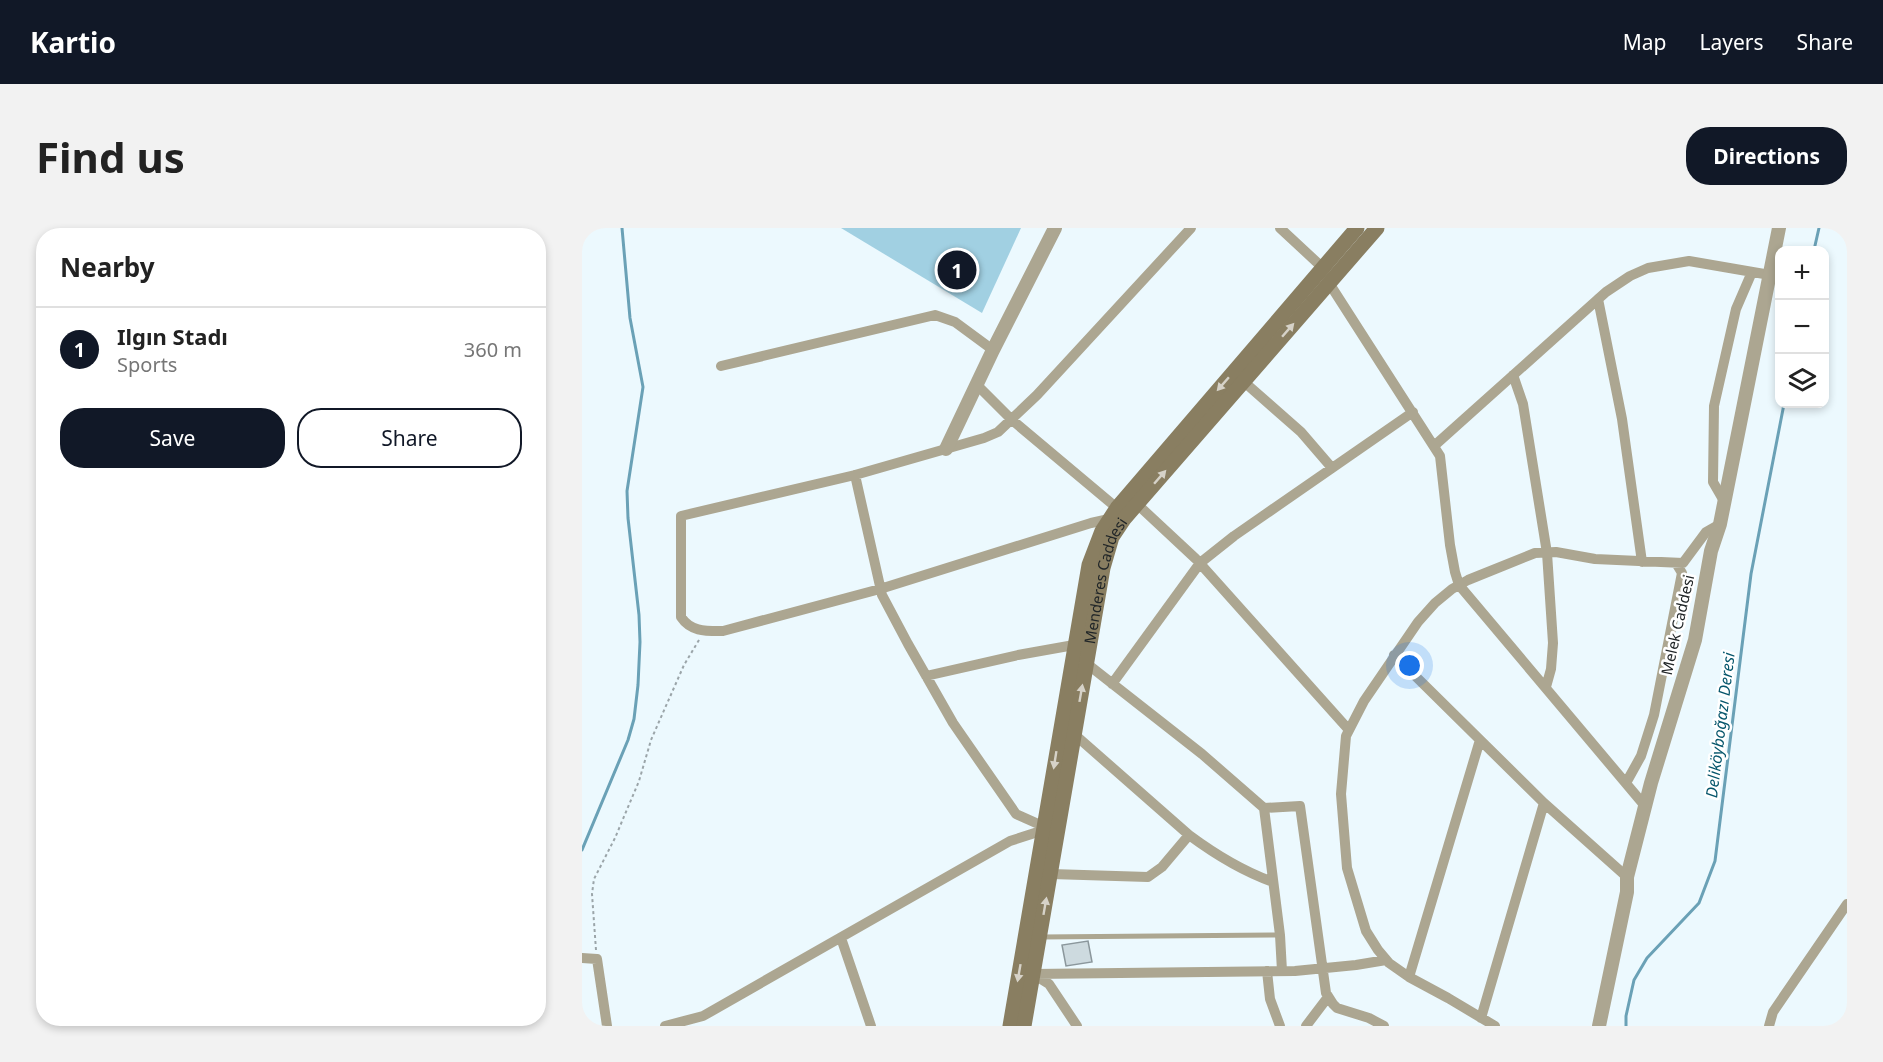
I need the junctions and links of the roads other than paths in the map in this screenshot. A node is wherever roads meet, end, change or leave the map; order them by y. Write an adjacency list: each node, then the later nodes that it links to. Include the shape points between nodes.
1 (1055, 228): 12 (street)
2 (1191, 228): 18 (street)
3 (1280, 228): 7 (street)
4 (1357, 228): 7 (main road, Menderes Caddesi)
5 (1377, 228): 10 (main road, Menderes Caddesi)
6 (1779, 228): 9 (street, Melek Caddesi)
7 (1323, 267): 10 (street); 25 (main road, Menderes Caddesi, one-way to 25)
8 (1752, 272): 9 (street); 11 (street, via 1689,261 1648,268); 23 (street, via 1736,309 1714,406 1713,482)
9 (1770, 275): 23 (street, Melek Caddesi)
10 (1329, 283): 15 (main road, Menderes Caddesi, one-way to 10); 17 (street)
11 (1598, 299): 14 (street); 28 (street, via 1622,419)
12 (993, 350): 13 (street, via 955,322 935,315); 16 (street)
13 (721, 366)
14 (1514, 375): 19 (street); 27 (street, via 1523,404)
15 (1243, 381): 21 (street, via 1301,432); 24 (main road, Menderes Caddesi, one-way to 15)
16 (977, 385): 18 (street); 20 (street)
17 (1413, 412): 19 (street); 21 (street)
18 (1012, 420): 20 (street, via 998,432); 25 (street)
19 (1434, 446): 31 (street, via 1440,456 1450,545)
20 (946, 449): 22 (street)
21 (1332, 468): 29 (street)
22 (855, 475): 32 (street); 32 (street, via 681,516 681,617 686,625 704,631 723,631)
23 (1724, 501): 26 (street, Melek Caddesi)
24 (1137, 504): 29 (street); 35 (main road, Menderes Caddesi, via 1117,527 1108,549)
25 (1113, 513): 32 (street); 33 (main road, Menderes Caddesi, via 1096,542 1089,565)
26 (1720, 524): 30 (street, via 1706,532 1683,563); 44 (street, Melek Caddesi, via 1711,551 1695,640)
27 (1547, 553): 28 (street); 31 (street, via 1535,554); 38 (street, via 1552,643)
28 (1642, 562): 30 (street)
29 (1200, 563): 37 (street); 39 (street)
30 (1676, 563): 42 (street, via 1682,573 1653,715 1641,756)
31 (1459, 585): 34 (street, via 1435,603); 38 (street)
32 (880, 589): 36 (street)
33 (1074, 645): 36 (street); 46 (main road, Menderes Caddesi, one-way to 46)
34 (1394, 655): 39 (street); 41 (street)
35 (1086, 663): 37 (street); 40 (main road, Menderes Caddesi, one-way to 35)
36 (926, 676): 46 (street, via 953,723 1016,814)
37 (1112, 684): 45 (street)
38 (1546, 687): 42 (street)
39 (1349, 730): 56 (street, via 1341,794 1347,868 1366,931)
40 (1074, 734): 47 (street); 48 (main road, Menderes Caddesi)
41 (1480, 740): 43 (street); 61 (street)
42 (1626, 783): 44 (street)
43 (1544, 803): 49 (street); 63 (street)
44 (1645, 806): 49 (street, Melek Caddesi)
45 (1264, 808): 50 (street); 57 (street, via 1300,806)
46 (1044, 828): 54 (street, via 1010,842); 68 (main road, Menderes Caddesi, one-way to 68)
47 (1189, 835): 48 (street, via 1162,867 1148,877); 50 (street, via 1219,857)
48 (1051, 874): 53 (main road, Menderes Caddesi, one-way to 48)
49 (1627, 877): 75 (street, Melek Caddesi)
50 (1273, 882): 52 (street)
51 (1847, 904): 76 (street, via 1773,1012)
52 (1280, 935): 53 (lane); 59 (street)
53 (1039, 937): 60 (main road, Menderes Caddesi)
54 (841, 938): 64 (street); 67 (street)
55 (582, 958): 65 (street, via 597,959)
56 (1386, 960): 57 (street); 61 (street)
57 (1321, 969): 59 (street); 62 (street)
58 (1267, 971): 59 (street); 60 (street); 71 (street, via 1270,999)
59 (1282, 971)
60 (1033, 974): 69 (main road, Menderes Caddesi); 70 (street, via 1049,984)
61 (1408, 977): 63 (street)
62 (1328, 997): 72 (street); 73 (street, via 1337,1008)
63 (1482, 1018): 74 (street)
64 (704, 1021): 66 (street)
65 (607, 1026)
66 (665, 1026)
67 (872, 1026)
68 (1010, 1026)
69 (1024, 1026)
70 (1077, 1026)
71 (1280, 1026)
72 (1306, 1026)
73 (1384, 1026)
74 (1495, 1026)
75 (1599, 1026)
76 (1769, 1026)

